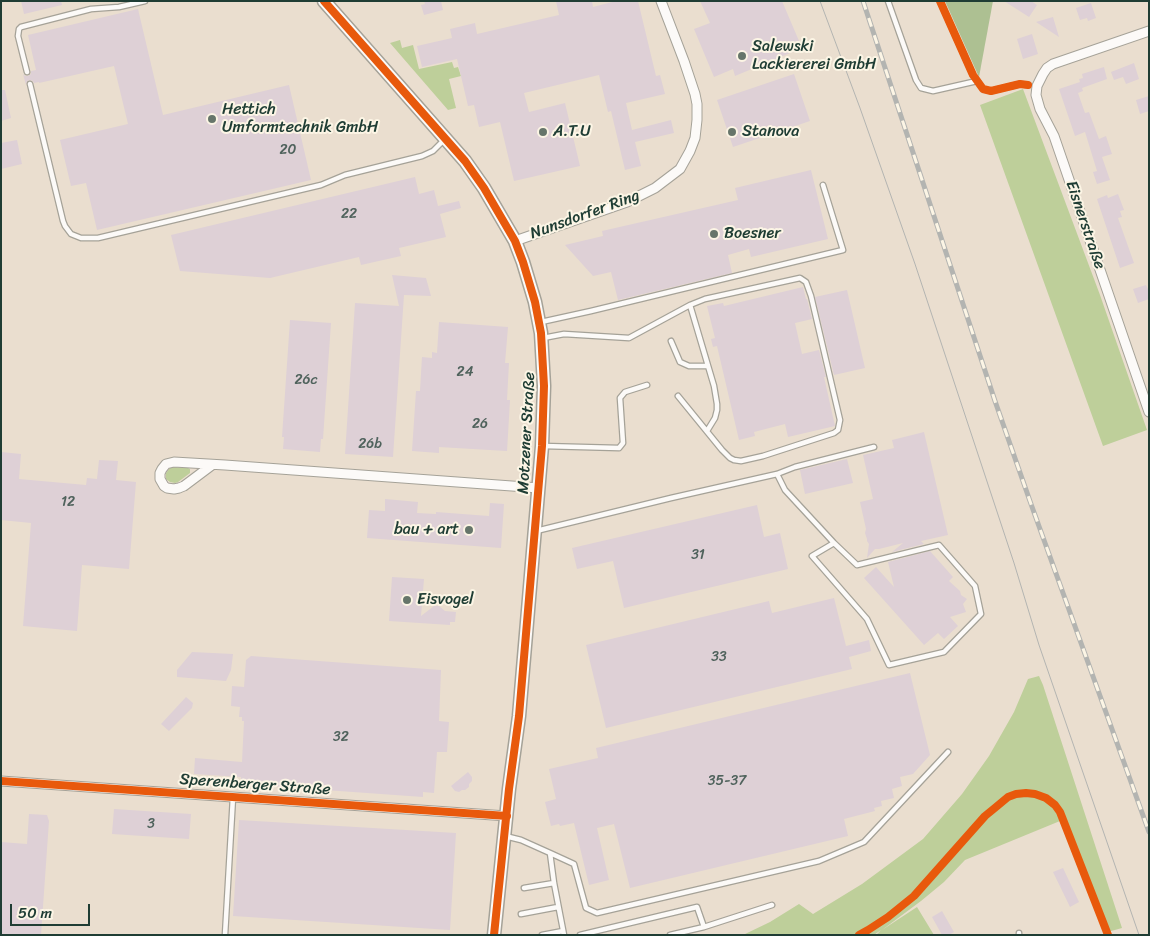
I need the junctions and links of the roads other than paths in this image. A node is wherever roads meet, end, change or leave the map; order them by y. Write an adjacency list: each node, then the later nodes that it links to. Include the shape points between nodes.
1 (145, 1): 7 (lane, via 21,27 18,36)
2 (324, 1): 11 (street, Motzener Straße)
3 (661, 1): 13 (street, Nunsdorfer Ring, via 697,104 695,138 680,168 655,188 627,202)
4 (888, 1): 8 (lane, via 916,80 922,88 933,90)
5 (940, 1): 8 (lane)
6 (1149, 31): 21 (street, Eisnerstraße, via 1054,64 1043,74 1036,95 1054,136)
7 (27, 72)
8 (977, 81): 10 (lane, via 983,89 991,91)
9 (30, 84): 11 (lane, via 63,221 76,237 86,239 312,187 345,175 422,156 433,151)
10 (1028, 85)
11 (445, 139): 13 (street, Motzener Straße, via 484,188)
12 (823, 185): 15 (lane, via 843,250)
13 (515, 241): 15 (street, Motzener Straße)
14 (690, 305): 16 (lane, via 630,338 564,334); 18 (lane); 22 (lane, via 800,278 806,282 840,420 834,433 741,460 730,458)
15 (539, 322): 16 (street, Motzener Straße)
16 (542, 339): 23 (street, Motzener Straße)
17 (671, 341): 18 (lane, via 680,362 689,366)
18 (708, 366): 22 (lane, via 717,410)
19 (647, 385): 23 (lane, via 624,392 620,398 623,443 619,448)
20 (678, 396): 22 (lane)
21 (1149, 412)
22 (707, 431)
23 (542, 446): 27 (street, Motzener Straße)
24 (874, 447): 26 (lane)
25 (212, 465): 25 (street, Motzener Straße, via 169,463 162,468 160,479 167,488 179,488); 27 (street, Motzener Straße)
26 (777, 474): 28 (lane); 29 (lane, via 785,490)
27 (538, 488): 28 (street, Motzener Straße)
28 (535, 532): 33 (street, Motzener Straße)
29 (834, 543): 29 (lane, via 857,564 940,546 975,586 981,614 944,652 890,665 867,619 812,556)
30 (948, 752): 35 (lane, via 864,842 819,861 597,913 586,908 574,864)
31 (1, 781): 32 (street, Sperenberger Straße)
32 (233, 798): 33 (street, Sperenberger Straße); 43 (lane)
33 (507, 816): 34 (street, Motzener Straße)
34 (504, 836): 35 (lane); 44 (street, Motzener Straße)
35 (550, 853): 36 (lane)
36 (554, 883): 37 (lane); 39 (lane)
37 (524, 888)
38 (772, 904): 41 (lane)
39 (558, 907): 40 (lane); 42 (lane)
40 (521, 914)
41 (704, 927): 46 (lane, via 697,907); 47 (lane)
42 (563, 933): 45 (lane)
43 (225, 935)
44 (494, 935)
45 (542, 935)
46 (580, 935)
47 (670, 935)

